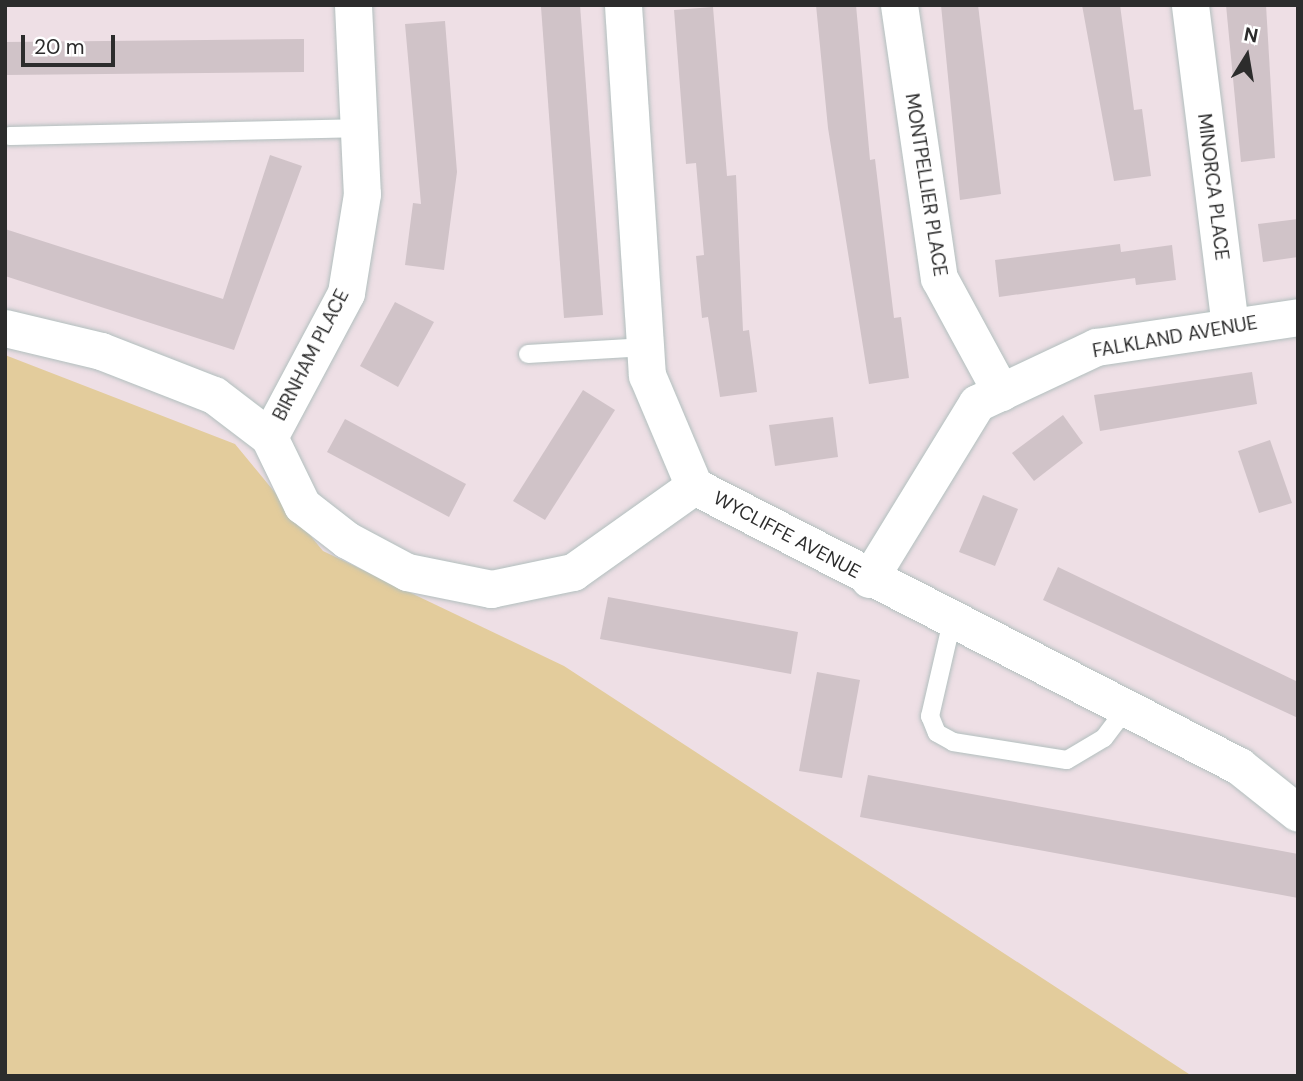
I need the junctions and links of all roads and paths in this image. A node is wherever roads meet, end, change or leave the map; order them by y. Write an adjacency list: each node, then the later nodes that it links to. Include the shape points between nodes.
1 (353, 5): 5 (street, BIRNHAM PLACE)
2 (899, 5): 12 (street, MONTPELLIER PLACE, via 939,278)
3 (1191, 5): 8 (street, MINORCA PLACE)
4 (625, 12): 10 (street, WYCLIFFE AVENUE)
5 (357, 128): 6 (lane); 13 (street, BIRNHAM PLACE, via 362,194 346,293)
6 (9, 136)
7 (1298, 317): 8 (street, FALKLAND AVENUE)
8 (1230, 327): 12 (street, FALKLAND AVENUE, via 1096,347)
9 (5, 328): 13 (street, via 101,351 214,395)
10 (646, 347): 11 (lane); 14 (street, WYCLIFFE AVENUE, via 647,375)
11 (528, 354)
12 (1001, 392): 15 (street, FALKLAND AVENUE, via 977,403)
13 (269, 437): 14 (street, BIRNHAM PLACE, via 302,505 347,540 407,572 491,589 573,572)
14 (694, 486): 15 (street, WYCLIFFE AVENUE)
15 (869, 579): 16 (street, WYCLIFFE AVENUE)
16 (952, 621): 17 (street, WYCLIFFE AVENUE); 17 (lane, via 930,716 937,733 953,742 1067,760 1104,738)
17 (1126, 709): 18 (street, WYCLIFFE AVENUE, via 1240,766)
18 (1298, 813)

